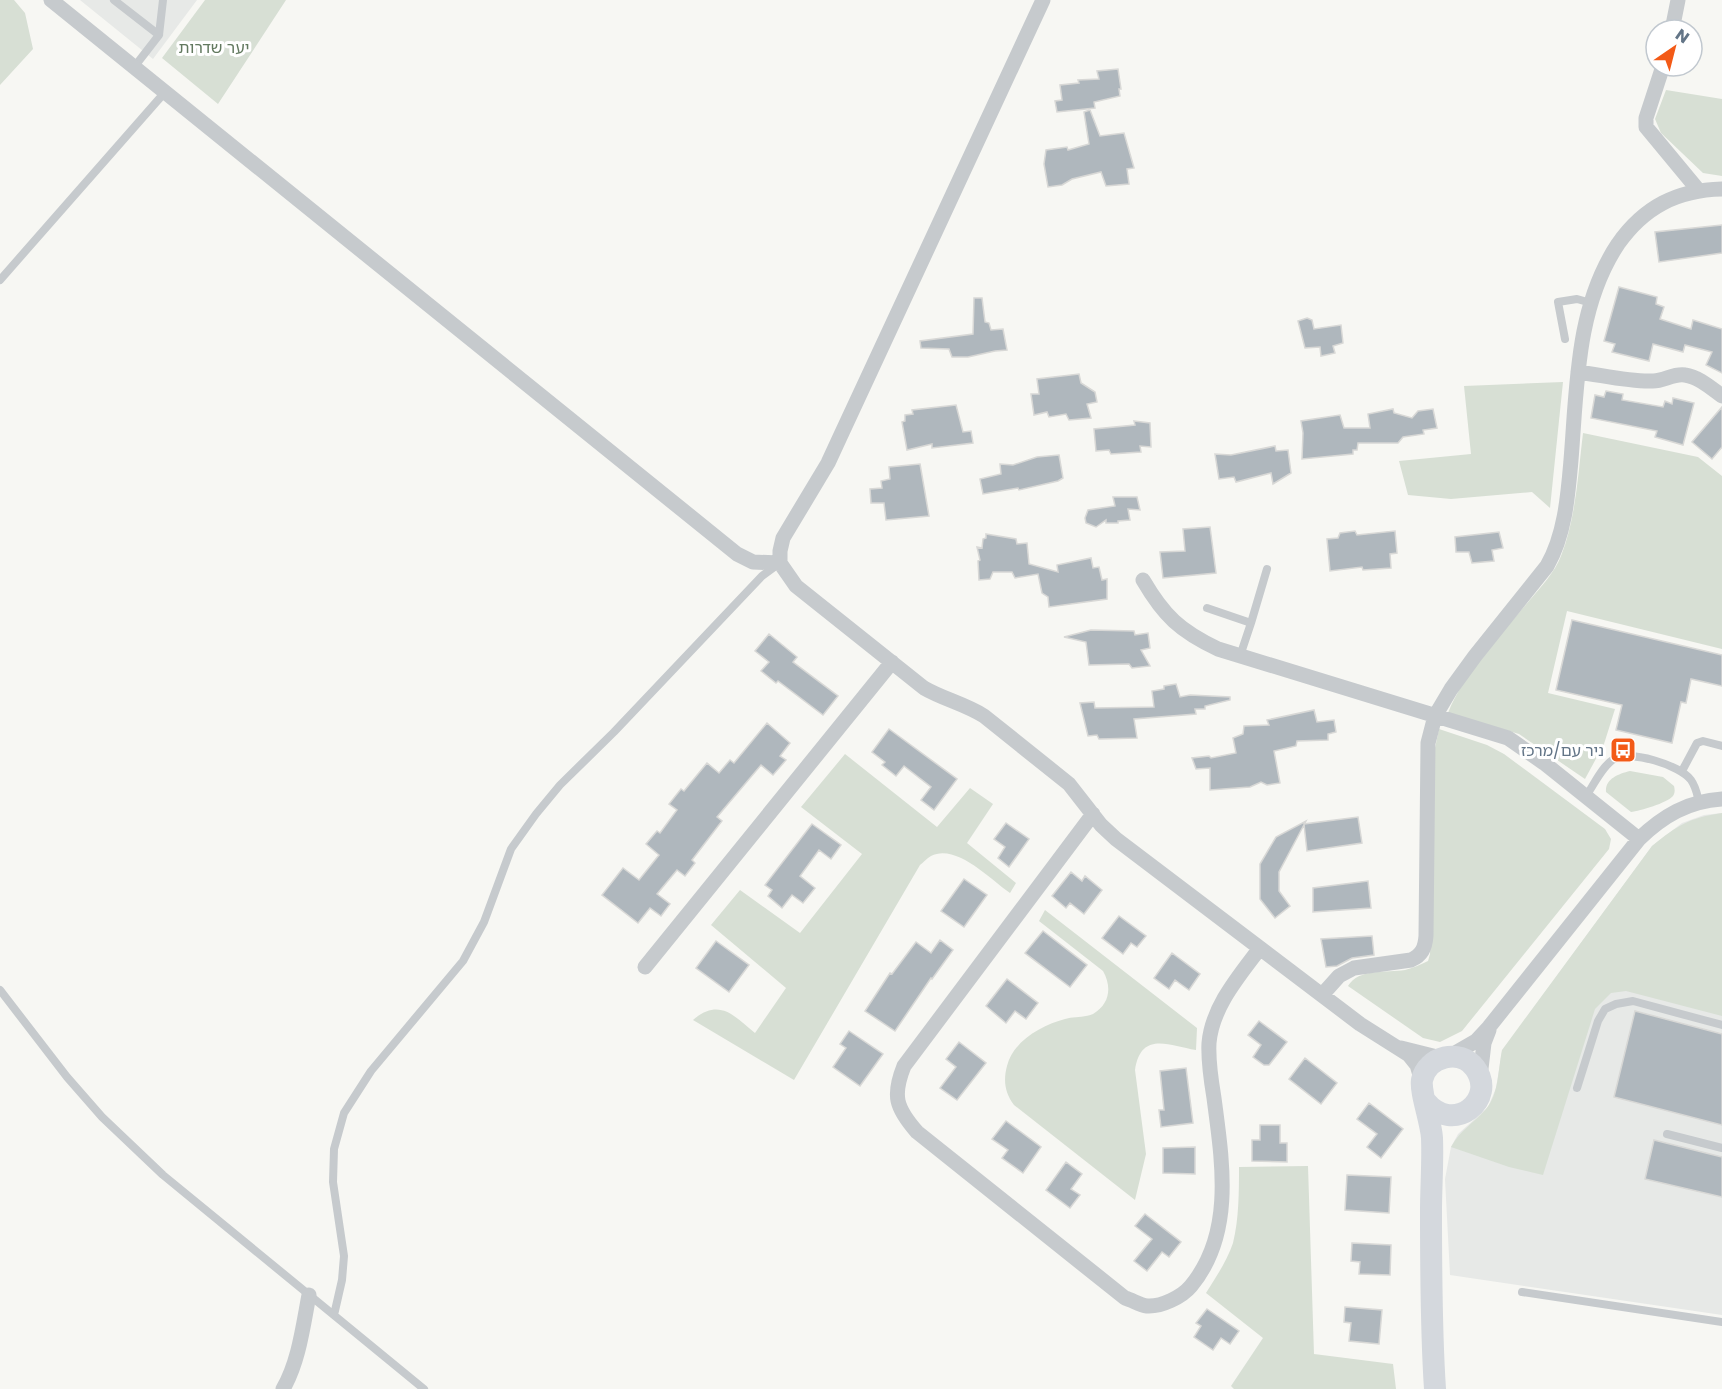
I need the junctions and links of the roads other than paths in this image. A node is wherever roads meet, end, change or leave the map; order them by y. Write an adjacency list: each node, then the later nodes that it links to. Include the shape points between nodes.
1 (51, 0): 8 (street)
2 (114, 0): 7 (lane)
3 (164, 0): 7 (lane)
4 (1043, 0): 18 (street, via 836,446 783,538)
5 (1678, 0): 6 (street)
6 (1674, 18)
7 (159, 36): 8 (lane)
8 (135, 66): 10 (street)
9 (1659, 78): 12 (street, via 1646,127)
10 (166, 91): 13 (lane); 18 (street, via 737,554 753,562)
11 (1722, 189): 12 (street)
12 (1699, 190): 14 (street, via 1665,202 1640,217 1606,262)
13 (0, 280)
14 (1591, 303): 15 (lane, via 1577,299 1558,302); 16 (street)
15 (1565, 339)
16 (1578, 372): 17 (street, via 1643,381 1685,375); 25 (street, via 1569,483 1555,552 1474,656)
17 (1722, 396)
18 (780, 563): 24 (street, via 796,586); 50 (lane, via 762,576 536,814 511,849 484,922 463,960 371,1071 344,1113 334,1149 333,1182 344,1256)
19 (1267, 569): 22 (lane)
20 (1143, 580): 23 (street, via 1174,623 1193,637)
21 (1207, 608): 22 (lane)
22 (1251, 623): 23 (lane)
23 (1240, 656): 25 (street)
24 (892, 662): 31 (street, via 932,692 984,716 1069,784); 34 (street)
25 (1435, 716): 28 (street, via 1508,738); 36 (street, via 1428,743 1423,951 1411,960 1354,968 1339,976)
26 (1722, 746): 27 (lane, via 1697,743)
27 (1682, 771): 28 (lane, via 1623,756 1608,764); 30 (lane, via 1690,779)
28 (1586, 796): 32 (street)
29 (1722, 799): 30 (street)
30 (1699, 802): 32 (street, via 1668,815)
31 (1093, 814): 33 (street, via 1116,839); 33 (street, via 904,1066 897,1097 917,1132 1125,1298 1147,1306 1168,1302 1186,1292 1201,1274 1212,1250 1223,1187 1209,1042 1216,1014)
32 (1639, 839): 37 (street)
33 (1260, 948): 36 (street)
34 (645, 967)
35 (0, 990): 49 (lane, via 102,1117 163,1175)
36 (1322, 995): 39 (street)
37 (1492, 1024): 40 (street, via 1476,1041); 41 (street, via 1484,1044)
38 (1722, 1025): 42 (lane, via 1633,1001 1616,1004 1605,1009 1598,1022)
39 (1398, 1047): 40 (street); 43 (street, via 1417,1065)
40 (1446, 1057): 41 (main road, via 1468,1062); 43 (main road, via 1428,1067)
41 (1480, 1077): 44 (main road, via 1477,1101)
42 (1577, 1088)
43 (1424, 1092): 44 (main road, via 1436,1112); 47 (main road)
44 (1457, 1115): 47 (main road, via 1440,1138)
45 (1667, 1134): 46 (lane)
46 (1722, 1148)
47 (1432, 1161): 54 (main road, via 1431,1325)
48 (1522, 1292): 51 (lane)
49 (309, 1295): 50 (lane); 52 (street, via 299,1343)
50 (334, 1315): 53 (lane)
51 (1722, 1322)
52 (283, 1389)
53 (424, 1389)
54 (1435, 1389)

